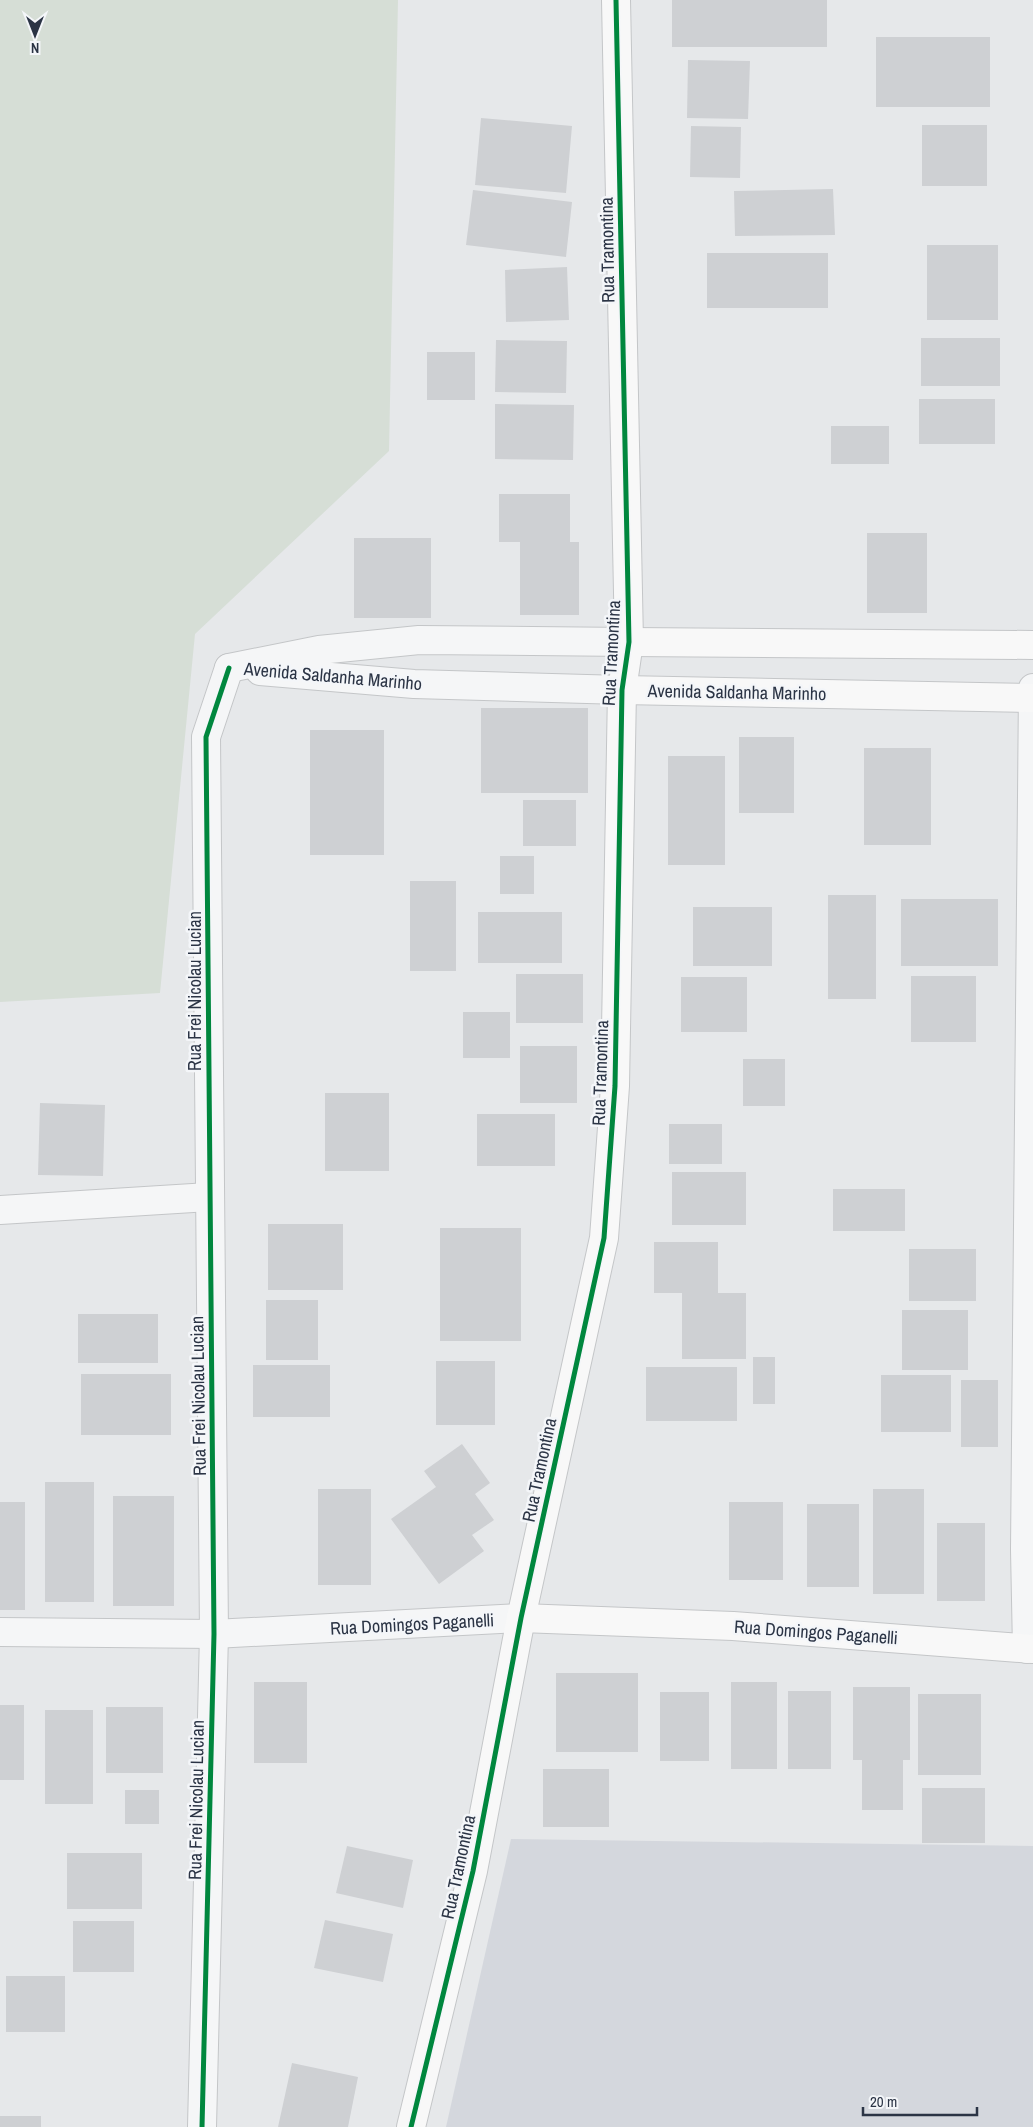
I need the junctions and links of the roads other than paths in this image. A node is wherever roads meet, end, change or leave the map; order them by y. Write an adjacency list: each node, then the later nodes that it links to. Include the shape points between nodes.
1 (616, 0): 2 (street, Rua Tramontina)
2 (629, 642): 3 (street, Avenida Saldanha Marinho); 4 (street, Avenida Saldanha Marinho, via 419,640 319,650); 5 (street, Rua Tramontina)
3 (1033, 645)
4 (229, 668): 5 (street, Avenida Saldanha Marinho, via 414,684); 7 (street, Rua Frei Nicolau Lucian, via 206,737)
5 (622, 690): 6 (street, Avenida Saldanha Marinho); 9 (street, Rua Tramontina, via 615,1086 604,1238)
6 (1033, 695): 12 (street, via 1025,1550)
7 (209, 1197): 8 (street); 11 (street, Rua Frei Nicolau Lucian)
8 (0, 1210)
9 (521, 1618): 11 (street, Rua Domingos Paganelli); 12 (street, Rua Domingos Paganelli, via 733,1626); 14 (street, Rua Tramontina, via 473,1871)
10 (0, 1632): 11 (street, Rua Domingos Paganelli)
11 (214, 1634): 13 (street, Rua Frei Nicolau Lucian)
12 (1030, 1649)
13 (202, 2127)
14 (411, 2127)

